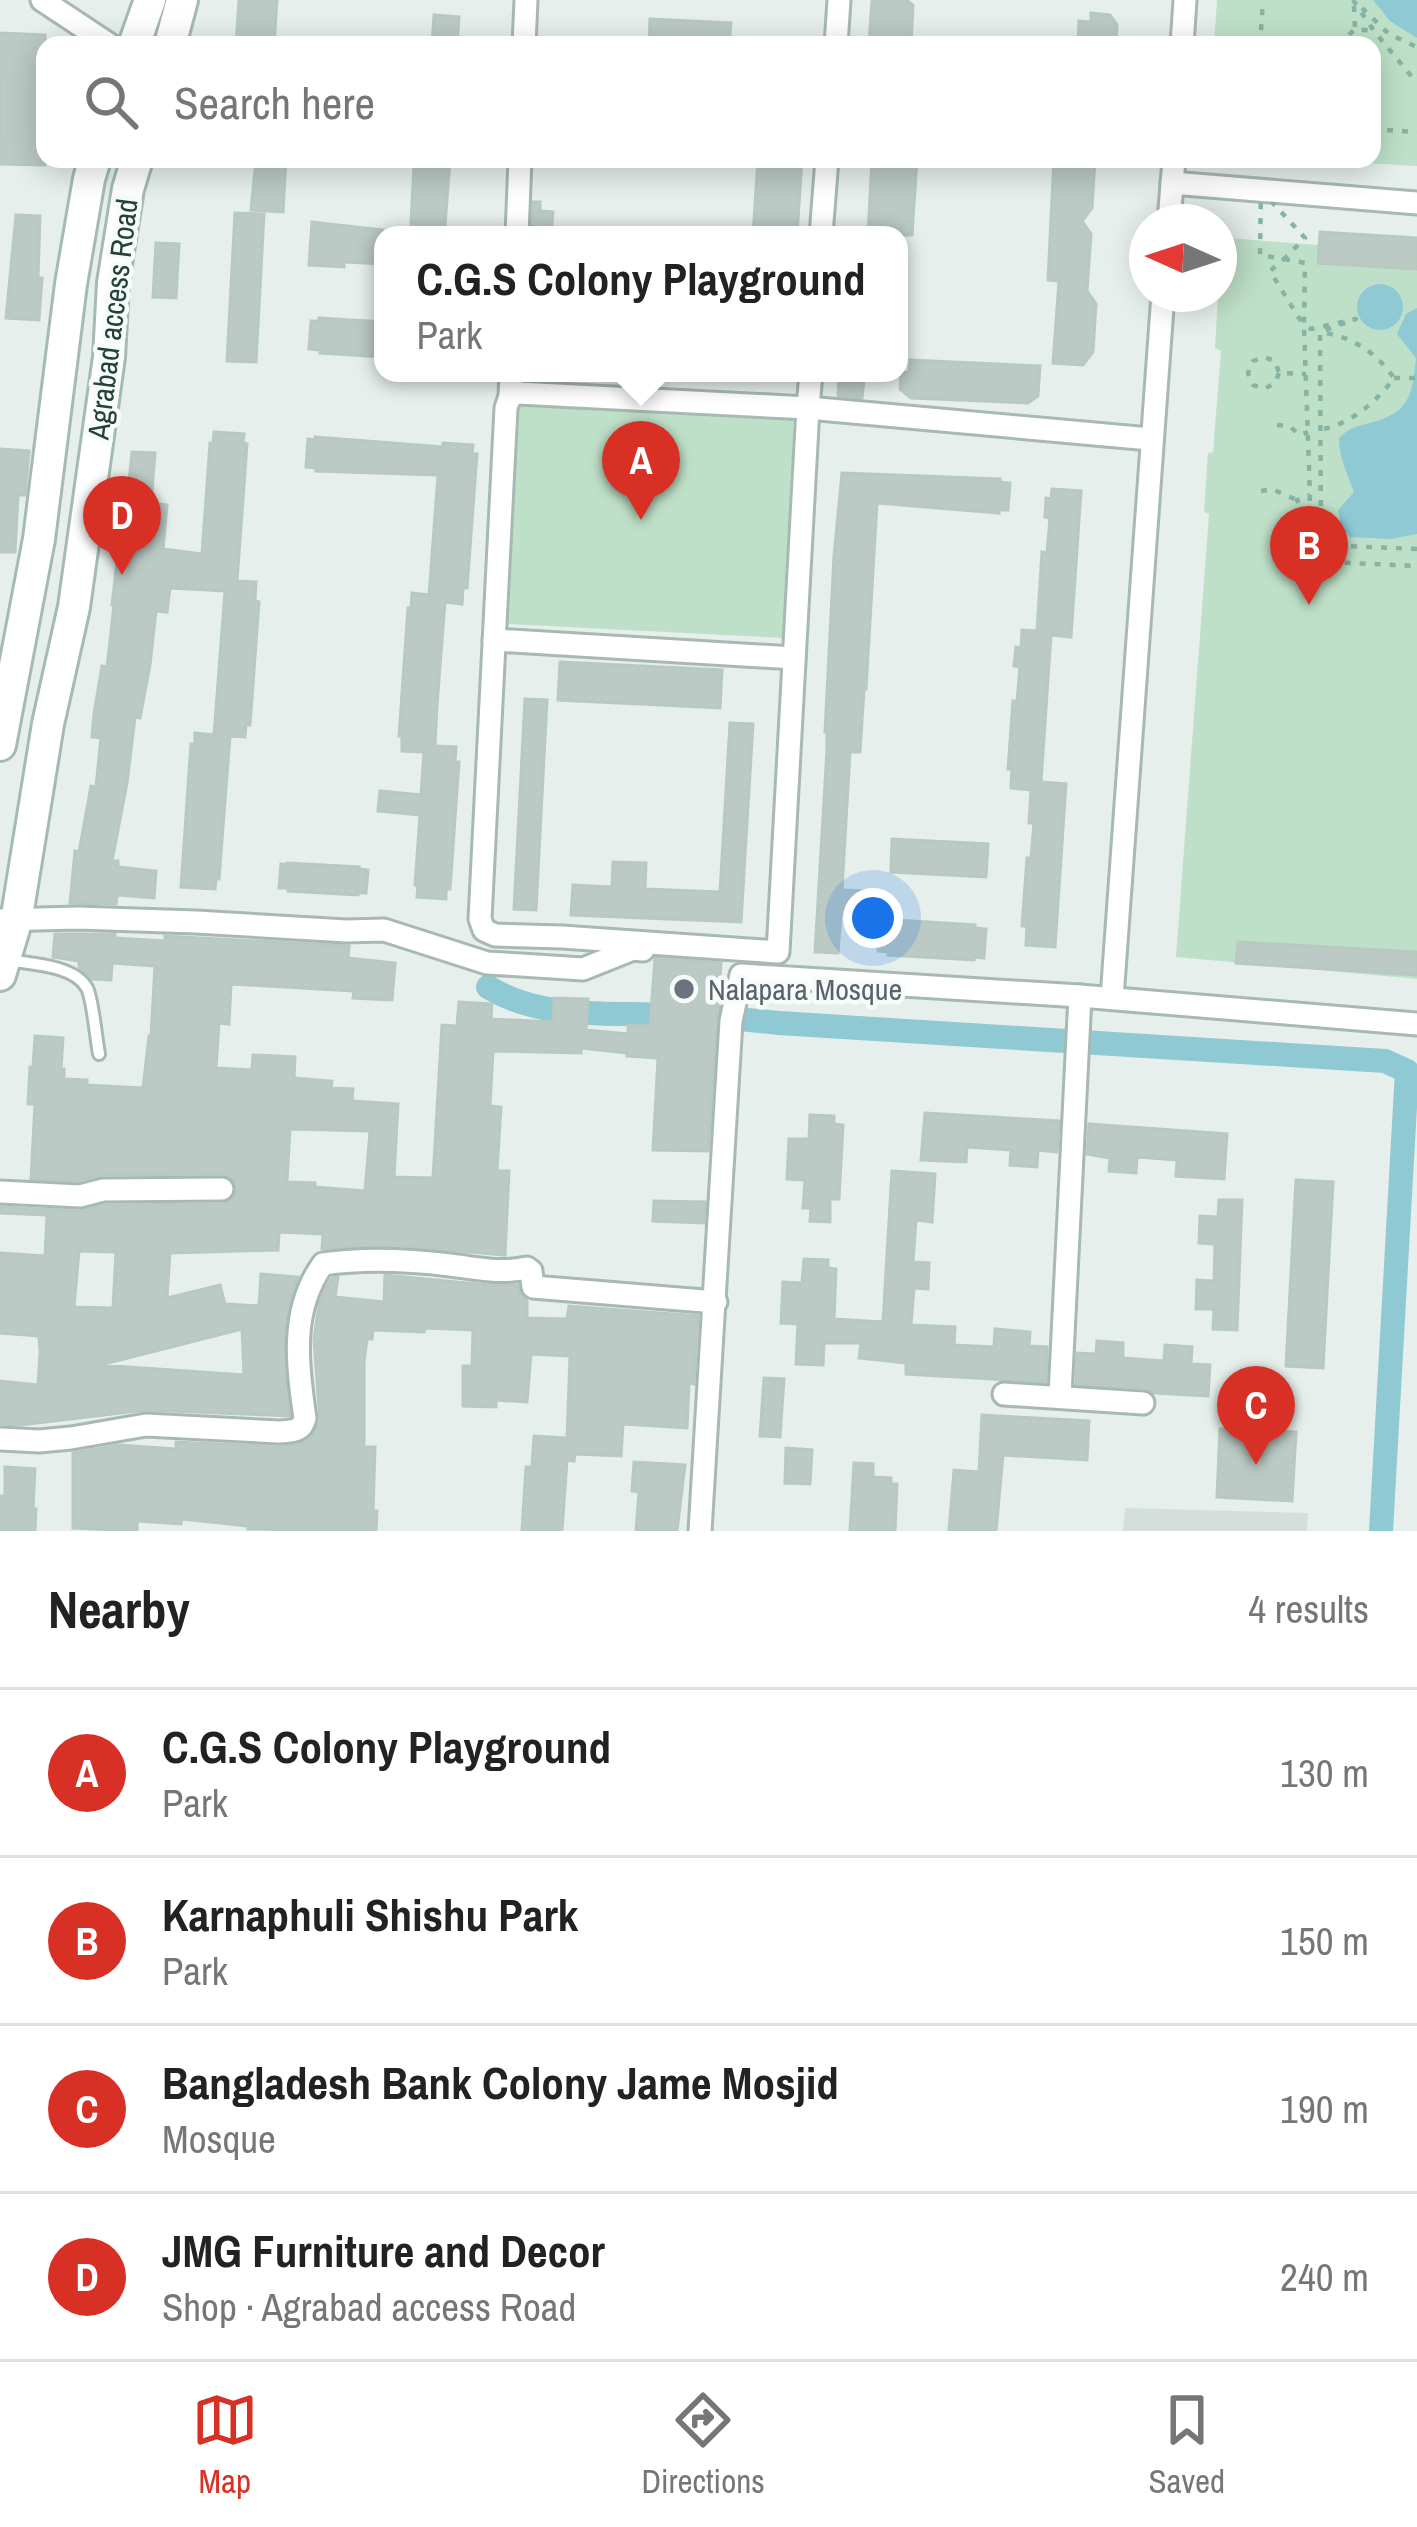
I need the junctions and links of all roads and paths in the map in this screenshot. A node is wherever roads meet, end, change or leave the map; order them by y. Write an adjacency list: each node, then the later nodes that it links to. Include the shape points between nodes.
1 (42, 0): 11 (street)
2 (150, 0): 12 (main road)
3 (182, 0): 13 (main road)
4 (526, 0): 14 (street)
5 (839, 0): 15 (street)
6 (1185, 0): 16 (street)
7 (1263, 0): 17 (path)
8 (1353, 0): 9 (path); 10 (path); 21 (path, via 1389,34)
9 (1355, 29): 10 (path); 18 (path)
10 (1375, 32): 19 (path)
11 (96, 36)
12 (145, 36)
13 (172, 36)
14 (524, 36)
15 (837, 36)
16 (1183, 36)
17 (1261, 36)
18 (1348, 36)
19 (1378, 36)
20 (1381, 39): 22 (path)
21 (1417, 47)
22 (1417, 82)
23 (1381, 130): 24 (path)
24 (1417, 132)
25 (92, 168): 60 (main road, Agrabad access Road)
26 (134, 168): 61 (main road, Agrabad access Road, via 74,607)
27 (520, 168): 34 (street)
28 (826, 168): 35 (street)
29 (1173, 168): 30 (street)
30 (1172, 183): 31 (street); 33 (street)
31 (1262, 190): 32 (street); 36 (path, via 1260,255); 36 (path, via 1305,238)
32 (1417, 203)
33 (1170, 204)
34 (517, 226)
35 (822, 226)
36 (1284, 259): 38 (path, via 1270,271); 38 (path, via 1305,263)
37 (1161, 312): 51 (street)
38 (1304, 326): 39 (path, via 1356,319); 41 (path)
39 (1320, 332): 42 (path, via 1361,346); 49 (path)
40 (1279, 373): 40 (path, via 1264,357 1248,373 1264,389); 41 (path)
41 (1306, 374): 50 (path)
42 (1394, 378): 43 (path); 49 (path, via 1344,424)
43 (1417, 378)
44 (511, 382): 46 (street)
45 (810, 382): 47 (street)
46 (510, 396): 47 (street); 58 (street)
47 (808, 408): 51 (street); 59 (street)
48 (1277, 425): 50 (path)
49 (1321, 430): 56 (path, via 1321,545)
50 (1308, 432): 53 (path)
51 (1150, 439): 65 (street)
52 (1261, 491): 54 (path)
53 (1310, 495): 54 (path); 57 (path, via 1306,561)
54 (1297, 500): 55 (path)
55 (1299, 532)
56 (1417, 549)
57 (1417, 566)
58 (494, 640): 59 (street); 59 (street, via 484,930 778,952)
59 (794, 658)
60 (0, 745)
61 (8, 921): 62 (main road, Agrabad access Road); 63 (street, via 384,930 488,963 583,969 633,949 729,956)
62 (2, 967): 67 (lane, via 53,968 86,987)
63 (738, 980): 64 (street); 70 (street)
64 (1080, 997): 65 (street); 72 (street)
65 (1112, 998): 66 (street)
66 (1417, 1024)
67 (99, 1054)
68 (222, 1189): 69 (street)
69 (0, 1192)
70 (716, 1302): 74 (street, via 533,1287 530,1268 322,1264 297,1335 305,1418 297,1430 146,1425); 75 (street)
71 (1004, 1394): 72 (street)
72 (1060, 1395): 73 (street)
73 (1143, 1402)
74 (0, 1439)
75 (700, 1531)

